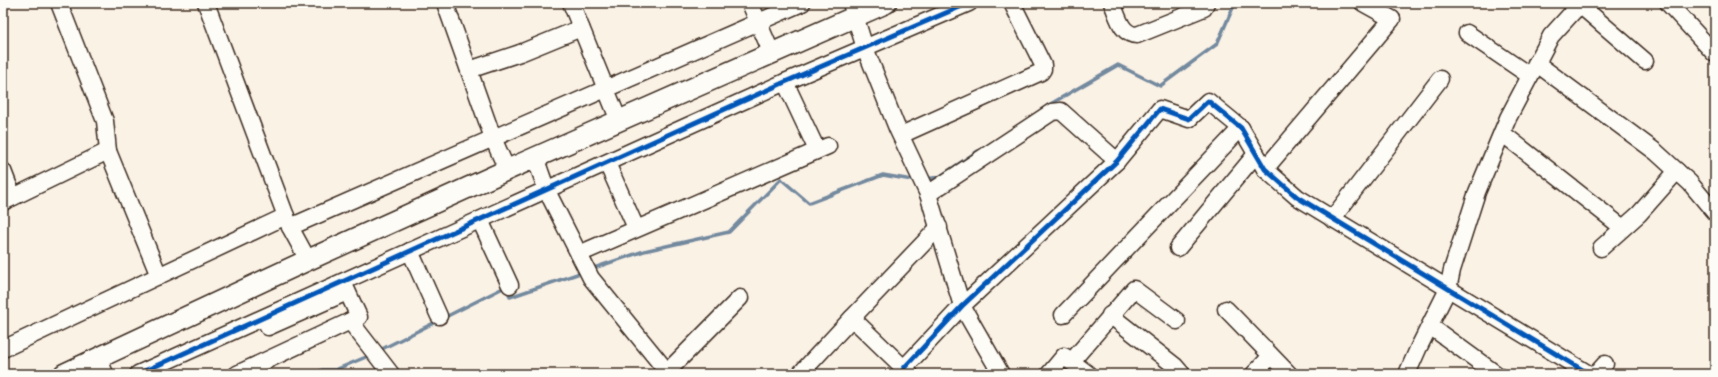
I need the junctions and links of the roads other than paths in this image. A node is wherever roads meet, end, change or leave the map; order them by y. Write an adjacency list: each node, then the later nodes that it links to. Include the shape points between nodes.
1 (59, 3): 33 (street, via 105,121)
2 (206, 3): 48 (street)
3 (445, 3): 23 (street)
4 (571, 3): 17 (street)
5 (750, 3): 16 (street)
6 (802, 3): 16 (street)
7 (886, 3): 15 (main road)
8 (969, 3): 19 (street)
9 (1012, 3): 31 (street, via 1043,65 1043,70)
10 (1112, 3): 11 (street, via 1124,30 1137,35 1204,8)
11 (1206, 3)
12 (1363, 3): 38 (street, via 1392,19)
13 (1668, 3): 21 (street)
14 (1580, 4): 22 (street); 24 (street, via 1551,36)
15 (852, 10): 19 (street); 20 (main road)
16 (758, 22): 20 (street); 27 (street)
17 (581, 28): 23 (street); 27 (street)
18 (1466, 33): 24 (street)
19 (865, 48): 26 (street); 31 (street)
20 (772, 54): 28 (main road)
21 (1715, 54)
22 (1645, 61)
23 (469, 70): 32 (street)
24 (1533, 70): 30 (street); 41 (street, via 1656,152)
25 (1440, 79): 46 (street)
26 (785, 82): 37 (street); 49 (street, via 822,148)
27 (606, 88): 28 (street); 32 (street)
28 (619, 121): 35 (main road)
29 (1241, 128): 34 (street); 36 (street, via 1208,101 1189,119 1160,109); 64 (street)
30 (1502, 133): 51 (street); 60 (street, via 1477,192)
31 (901, 135): 43 (street)
32 (493, 138): 39 (street); 48 (street)
33 (108, 151): 44 (street); 57 (street)
34 (1256, 154): 38 (street); 52 (street)
35 (535, 157): 39 (main road); 42 (street)
36 (1117, 162): 43 (street, via 1060,111 1052,112); 62 (street)
37 (607, 163): 42 (street); 49 (street)
38 (1265, 169): 46 (street, via 1297,197)
39 (506, 170): 55 (main road)
40 (3, 171): 44 (street)
41 (1677, 171): 45 (street); 51 (street)
42 (547, 191): 47 (street); 56 (street)
43 (928, 194): 50 (street)
44 (8, 199)
45 (1715, 213)
46 (1332, 219): 60 (street)
47 (480, 220): 54 (street); 58 (street)
48 (288, 221): 55 (street); 57 (street)
49 (636, 228): 56 (street)
50 (939, 228): 62 (street); 67 (street)
51 (1623, 228): 53 (street)
52 (1178, 248)
53 (1601, 248)
54 (410, 251): 59 (street); 65 (street)
55 (308, 260): 74 (main road)
56 (585, 266): 76 (street)
57 (159, 276): 71 (street)
58 (510, 285)
59 (345, 286): 68 (street, via 359,317); 78 (street); 79 (street)
60 (1448, 289): 70 (street); 91 (street)
61 (740, 298): 76 (street)
62 (962, 306): 75 (street); 83 (street)
63 (1226, 309): 72 (street)
64 (1063, 315)
65 (439, 316)
66 (1110, 316): 69 (street, via 1134,289); 73 (street); 86 (street)
67 (852, 318): 75 (street); 82 (street)
68 (350, 321): 80 (street); 81 (street)
69 (1177, 321)
70 (1430, 326): 89 (street); 90 (street)
71 (3, 349)
72 (1271, 356): 87 (street); 88 (street)
73 (1071, 362): 84 (street, via 1064,356); 85 (street)
74 (102, 366): 77 (main road)
75 (907, 371)
76 (667, 373)
77 (64, 374)
78 (138, 374)
79 (163, 374)
80 (238, 374)
81 (391, 374)
82 (800, 374)
83 (1001, 374)
84 (1049, 374)
85 (1088, 374)
86 (1182, 374)
87 (1254, 374)
88 (1289, 374)
89 (1407, 374)
90 (1496, 374)
91 (1589, 374)

